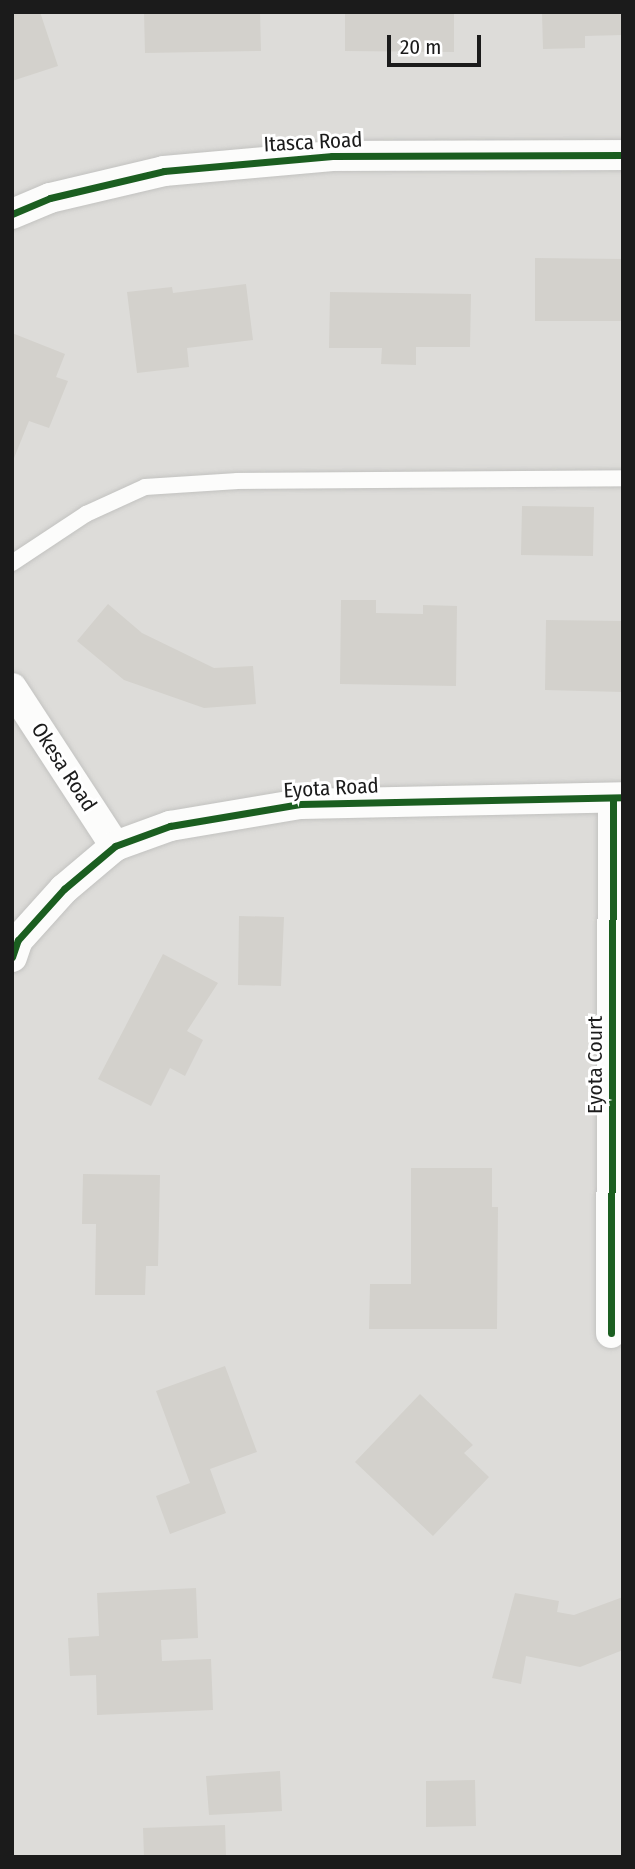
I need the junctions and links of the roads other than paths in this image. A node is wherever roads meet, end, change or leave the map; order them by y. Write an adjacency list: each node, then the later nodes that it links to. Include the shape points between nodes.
1 (623, 155): 2 (street, Itasca Road, via 332,156 164,171 50,198)
2 (12, 214)
3 (623, 478): 4 (lane, via 239,481 145,487 86,514)
4 (12, 563)
5 (12, 688): 7 (street, Okesa Road)
6 (618, 797): 7 (street, Eyota Road, via 300,804 183,824); 9 (street, Eyota Court)
7 (115, 846): 8 (street, Eyota Road, via 64,888 19,940)
8 (12, 957)
9 (611, 1333)

